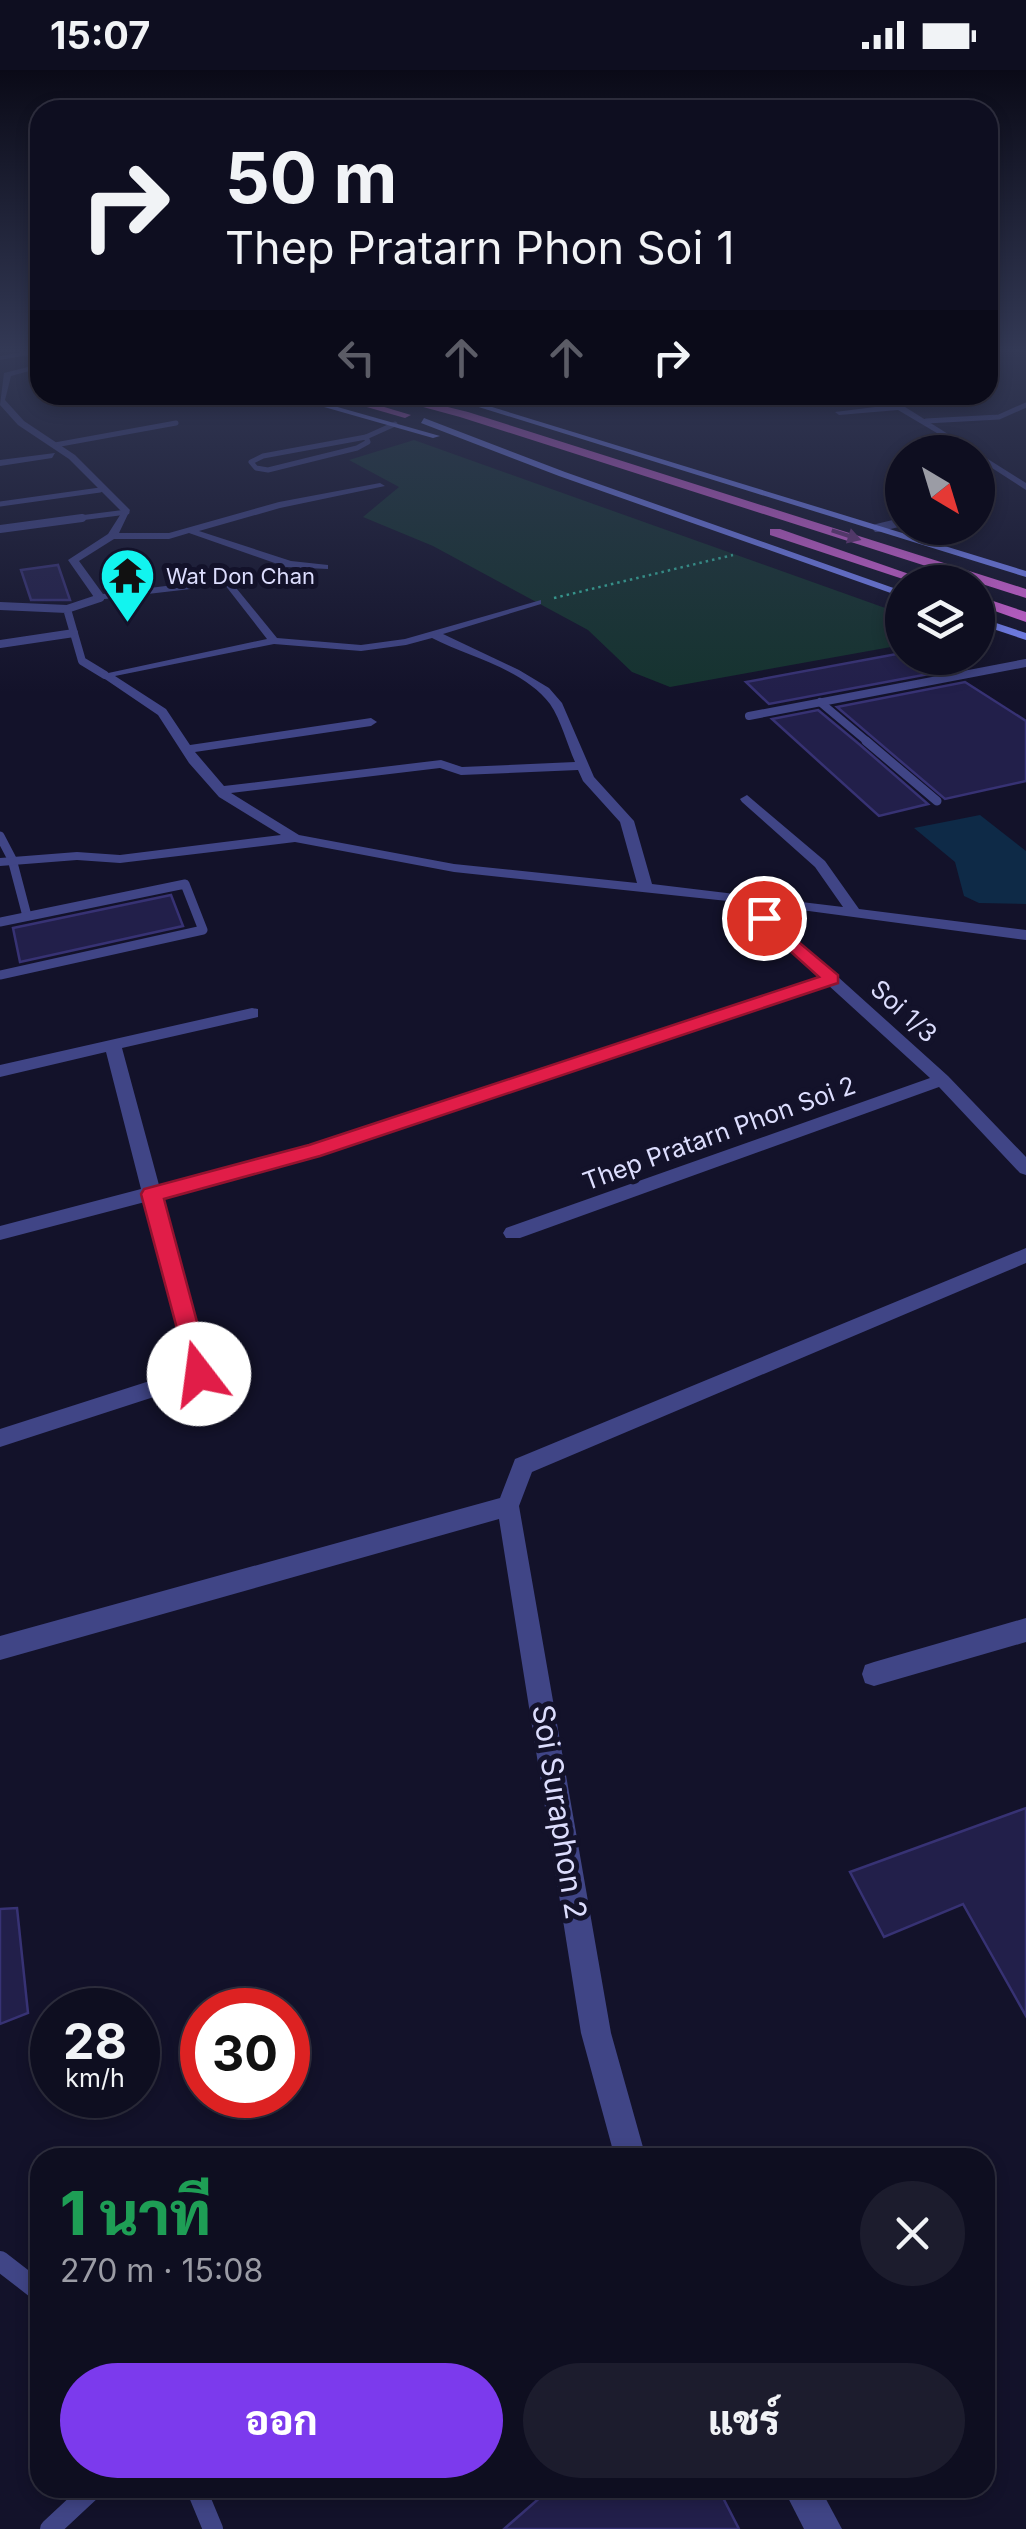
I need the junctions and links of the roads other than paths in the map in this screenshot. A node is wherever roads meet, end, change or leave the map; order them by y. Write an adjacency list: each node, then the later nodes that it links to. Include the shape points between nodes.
1 (72, 463): 13 (street)
2 (252, 463): 3 (lane, via 268,470)
3 (297, 463)
4 (524, 463): 10 (main road)
5 (533, 463): 10 (main road)
6 (557, 463): 16 (highway)
7 (616, 463): 27 (highway, one-way to 27)
8 (666, 463): 19 (main road)
9 (995, 467): 12 (street)
10 (562, 474): 26 (main road)
11 (380, 486): 21 (street)
12 (1026, 487)
13 (100, 490): 14 (lane); 15 (street)
14 (0, 504)
15 (127, 512): 20 (lane); 22 (street)
16 (737, 519)
17 (756, 525): 24 (highway)
18 (885, 526): 19 (lane)
19 (877, 528): 25 (main road)
20 (0, 529)
21 (187, 530): 22 (street); 23 (street, via 292,568)
22 (112, 536): 28 (street, via 73,560)
23 (324, 567)
24 (885, 569)
25 (1026, 574)
26 (885, 588)
27 (1026, 594)
28 (100, 598): 32 (lane); 38 (street, via 228,581)
29 (537, 602): 36 (street)
30 (0, 606): 32 (lane)
31 (995, 606): 33 (highway)
32 (67, 609): 35 (lane)
33 (1026, 617)
34 (995, 626): 37 (main road)
35 (74, 633): 39 (lane); 41 (lane, via 82,661)
36 (437, 636): 38 (street, via 361,648); 46 (street, via 545,691 558,706)
37 (1026, 637)
38 (274, 642): 41 (street)
39 (0, 644)
40 (1026, 662): 42 (lane)
41 (105, 676): 45 (street, via 162,712)
42 (820, 702): 43 (lane); 49 (lane)
43 (749, 716)
44 (372, 722): 45 (street)
45 (186, 749): 47 (street)
46 (581, 766): 47 (street, via 461,771 441,764); 53 (street, via 627,822)
47 (220, 790): 51 (street)
48 (747, 799): 55 (street, via 820,864)
49 (936, 801)
50 (0, 836): 52 (lane)
51 (295, 838): 52 (street, via 120,859); 53 (street, via 454,868)
52 (6, 860): 56 (lane)
53 (646, 890): 54 (street)
54 (742, 898): 55 (street); 60 (street, Soi 1/3)
55 (853, 912): 58 (street)
56 (27, 916): 57 (lane); 59 (lane, via 186,884 203,930)
57 (0, 922)
58 (1026, 934)
59 (0, 975)
60 (832, 979): 64 (street, Soi 1/3); 66 (street, via 313,1151)
61 (252, 1012): 62 (street)
62 (113, 1045): 63 (street); 66 (street)
63 (0, 1070)
64 (942, 1080): 65 (street, Soi 1/3); 68 (street, Thep Pratarn Phon Soi 2)
65 (1026, 1168)
66 (152, 1194): 67 (street); 70 (street, via 199,1374)
67 (0, 1233)
68 (513, 1233)
69 (1026, 1255): 71 (street, via 523,1466)
70 (0, 1438)
71 (508, 1506): 73 (street); 75 (street, Soi Suraphon 2, via 596,2033)
72 (1026, 1630): 74 (street)
73 (0, 1648)
74 (874, 1674)
75 (627, 2148)
76 (0, 2261): 77 (lane)
77 (30, 2284)
78 (83, 2498): 81 (lane)
79 (200, 2498): 82 (lane)
80 (807, 2498): 83 (street)
81 (50, 2529)
82 (213, 2529)
83 (824, 2529)

